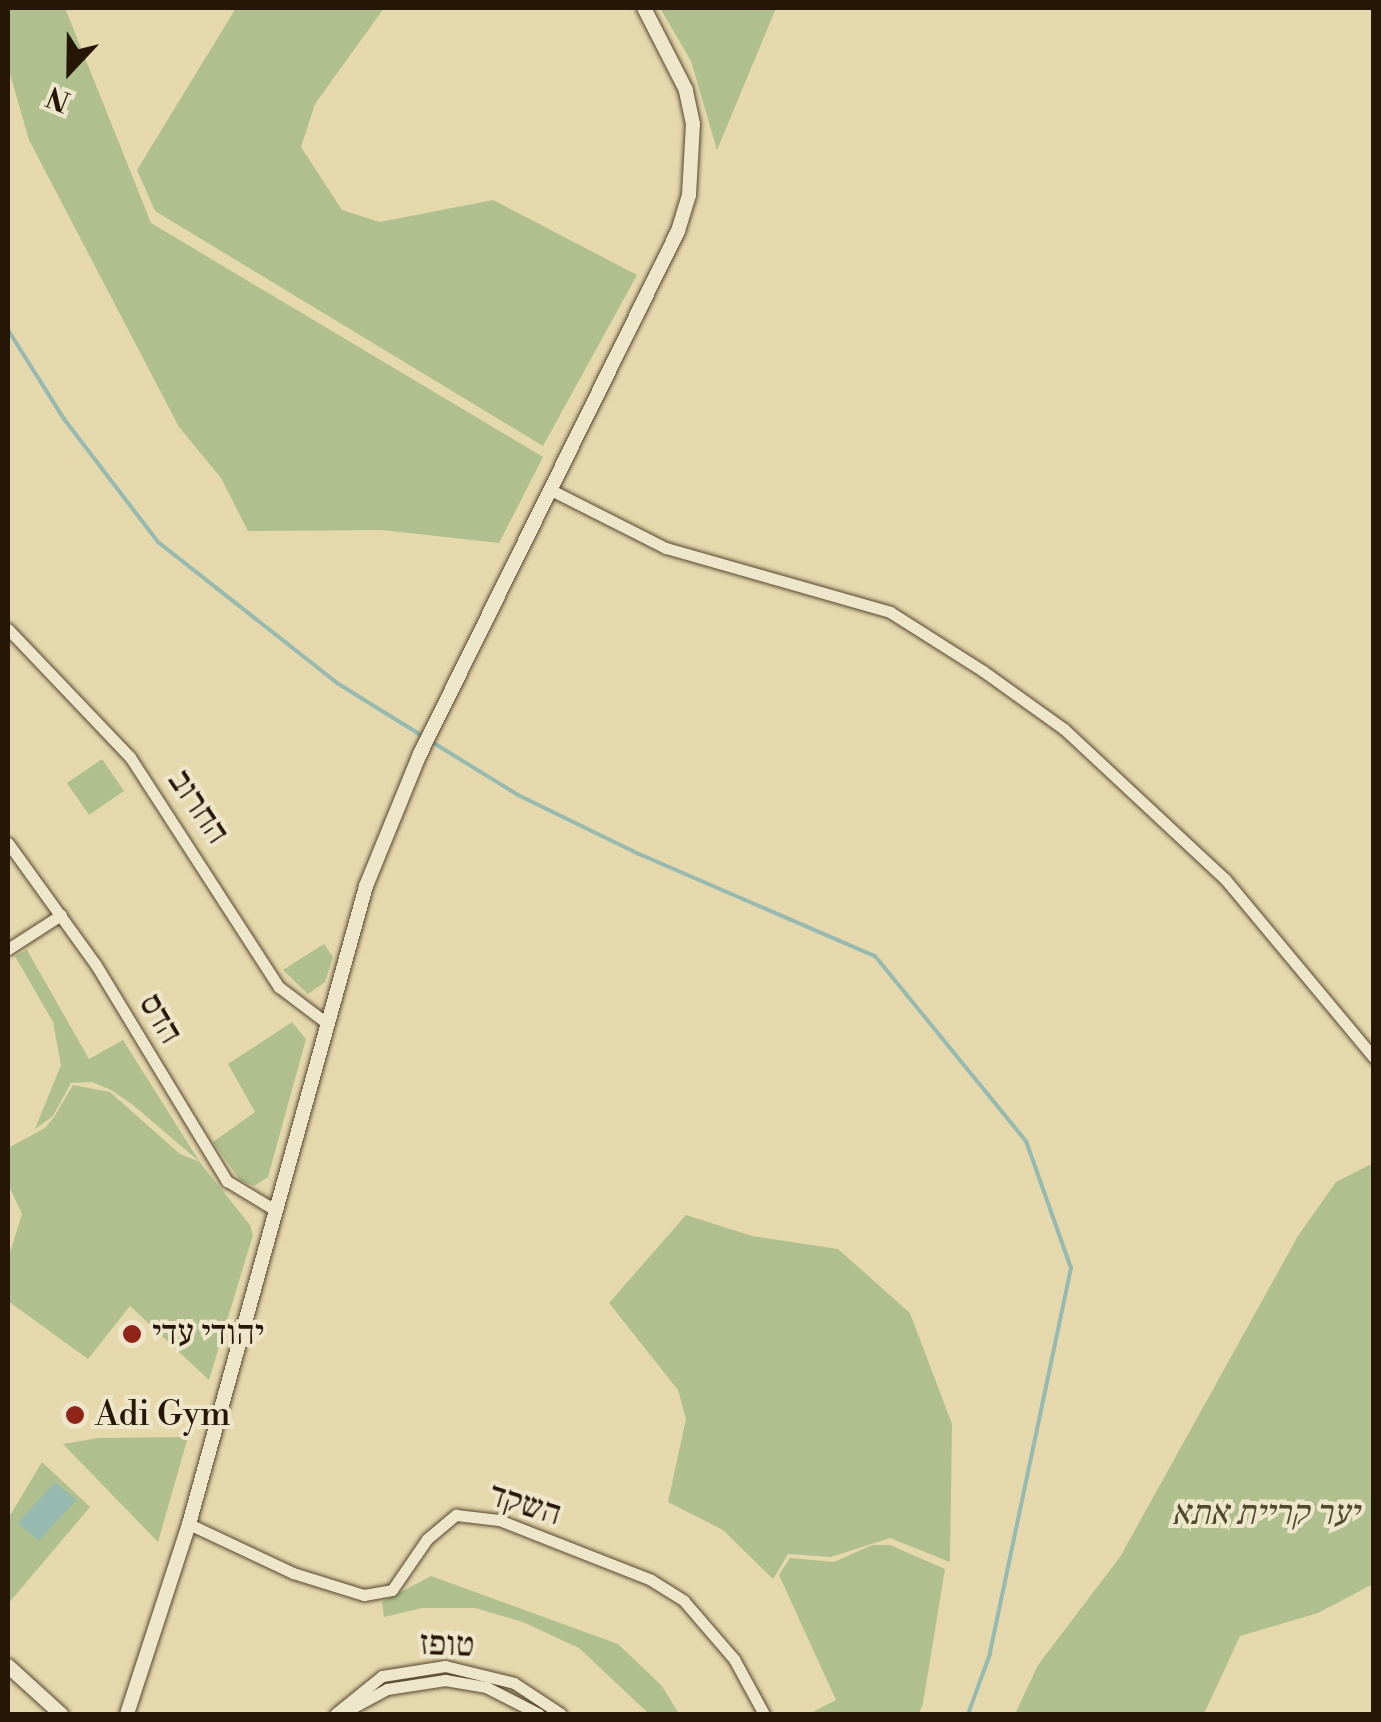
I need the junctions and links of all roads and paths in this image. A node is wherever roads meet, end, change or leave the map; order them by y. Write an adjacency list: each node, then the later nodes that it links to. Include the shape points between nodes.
1 (644, 8): 2 (street, via 686,90 693,124 689,195)
2 (549, 489): 7 (street, via 420,754 366,886); 8 (street, via 666,548 890,612 982,671 1064,729 1225,880)
3 (8, 630): 7 (street, החרוב, via 130,757 279,988)
4 (8, 843): 5 (street, הדס)
5 (62, 915): 6 (street); 9 (street, הדס, via 227,1182)
6 (8, 949)
7 (328, 1024): 9 (street)
8 (1374, 1058)
9 (275, 1210): 10 (street)
10 (188, 1524): 12 (street); 17 (street, השקד, via 293,1572 364,1595 392,1590 427,1539 456,1515 499,1520 651,1580 684,1601 734,1659)
11 (8, 1666): 13 (street)
12 (126, 1711)
13 (60, 1714)
14 (338, 1714): 15 (street, טופז, via 387,1689 444,1680 486,1688); 16 (street, טופז, via 382,1676 444,1666 502,1678)
15 (539, 1714)
16 (561, 1714)
17 (764, 1714)

